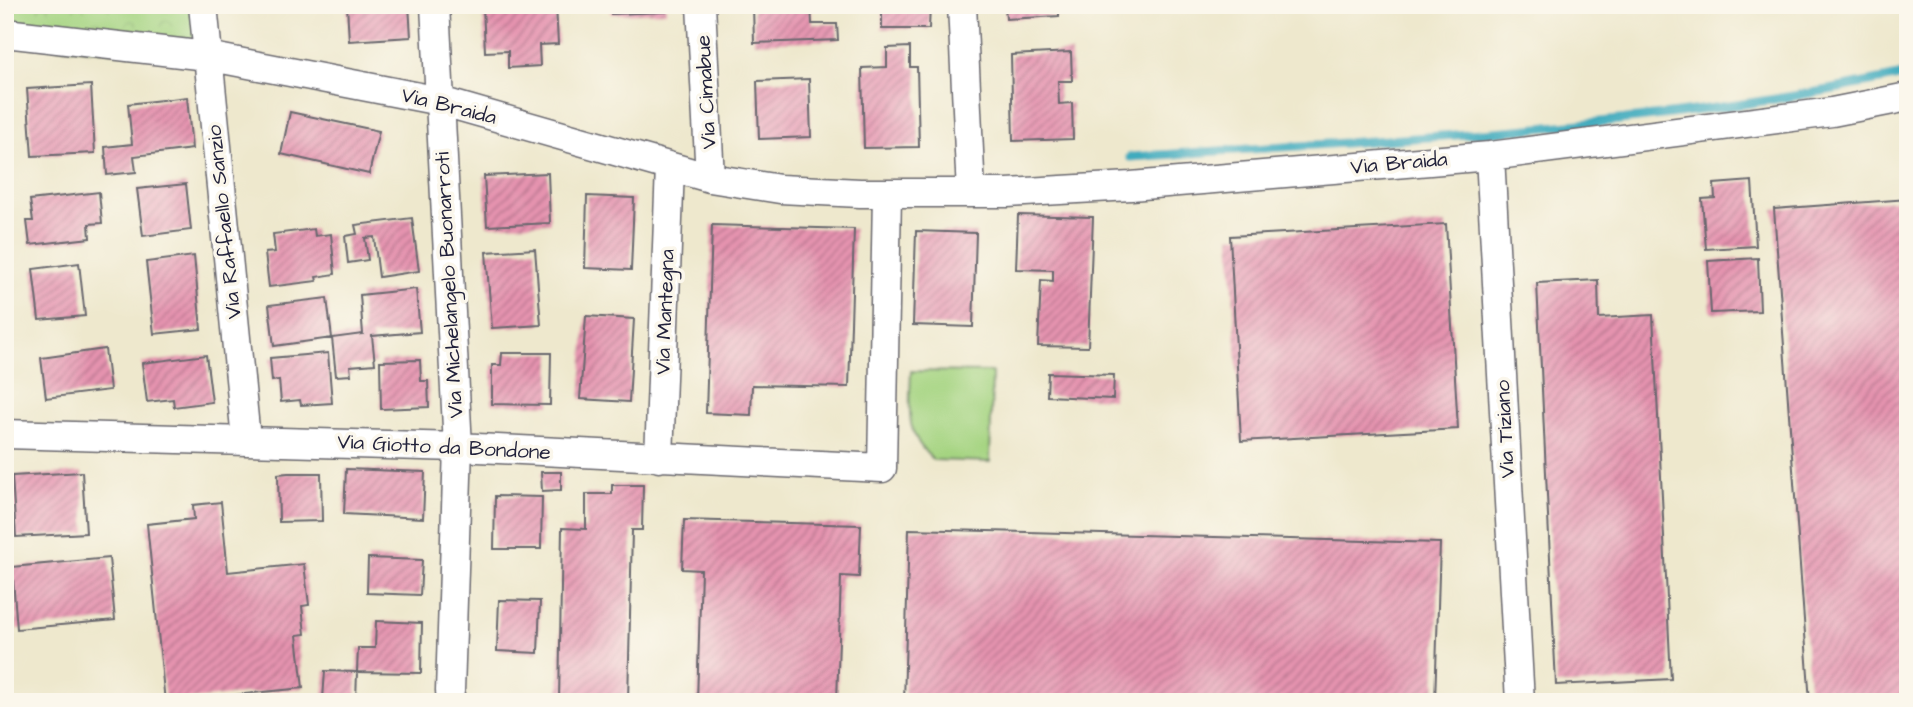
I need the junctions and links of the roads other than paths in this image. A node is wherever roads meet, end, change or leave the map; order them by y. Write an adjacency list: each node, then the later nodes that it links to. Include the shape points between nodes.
1 (203, 5): 6 (street, Via Raffaello Sanzio)
2 (435, 5): 8 (street, Via Michelangelo Buonarroti)
3 (701, 5): 11 (street, Via Cimabue)
4 (962, 5): 13 (street)
5 (5, 33): 6 (street, Via Braida)
6 (207, 56): 8 (street, Via Braida); 16 (street, Via Raffaello Sanzio)
7 (1908, 97): 9 (street, Via Braida, via 1832,112)
8 (440, 100): 10 (street, Via Braida); 17 (street, Via Michelangelo Buonarroti)
9 (1490, 156): 13 (street, Via Braida, via 1131,186); 20 (street, Via Tiziano)
10 (670, 167): 11 (street, Via Braida); 18 (street, Via Mantegna)
11 (710, 178): 12 (street, Via Braida, via 780,189)
12 (887, 194): 13 (street, Via Braida); 18 (street, Via Giotto da Bondone, via 882,468)
13 (971, 194)
14 (5, 425): 15 (street)
15 (6, 434): 16 (street, Via Giotto da Bondone)
16 (246, 439): 17 (street, Via Giotto da Bondone)
17 (458, 447): 18 (street, Via Giotto da Bondone); 19 (street, Via Michelangelo Buonarroti)
18 (659, 458)
19 (450, 691)
20 (1520, 702)

